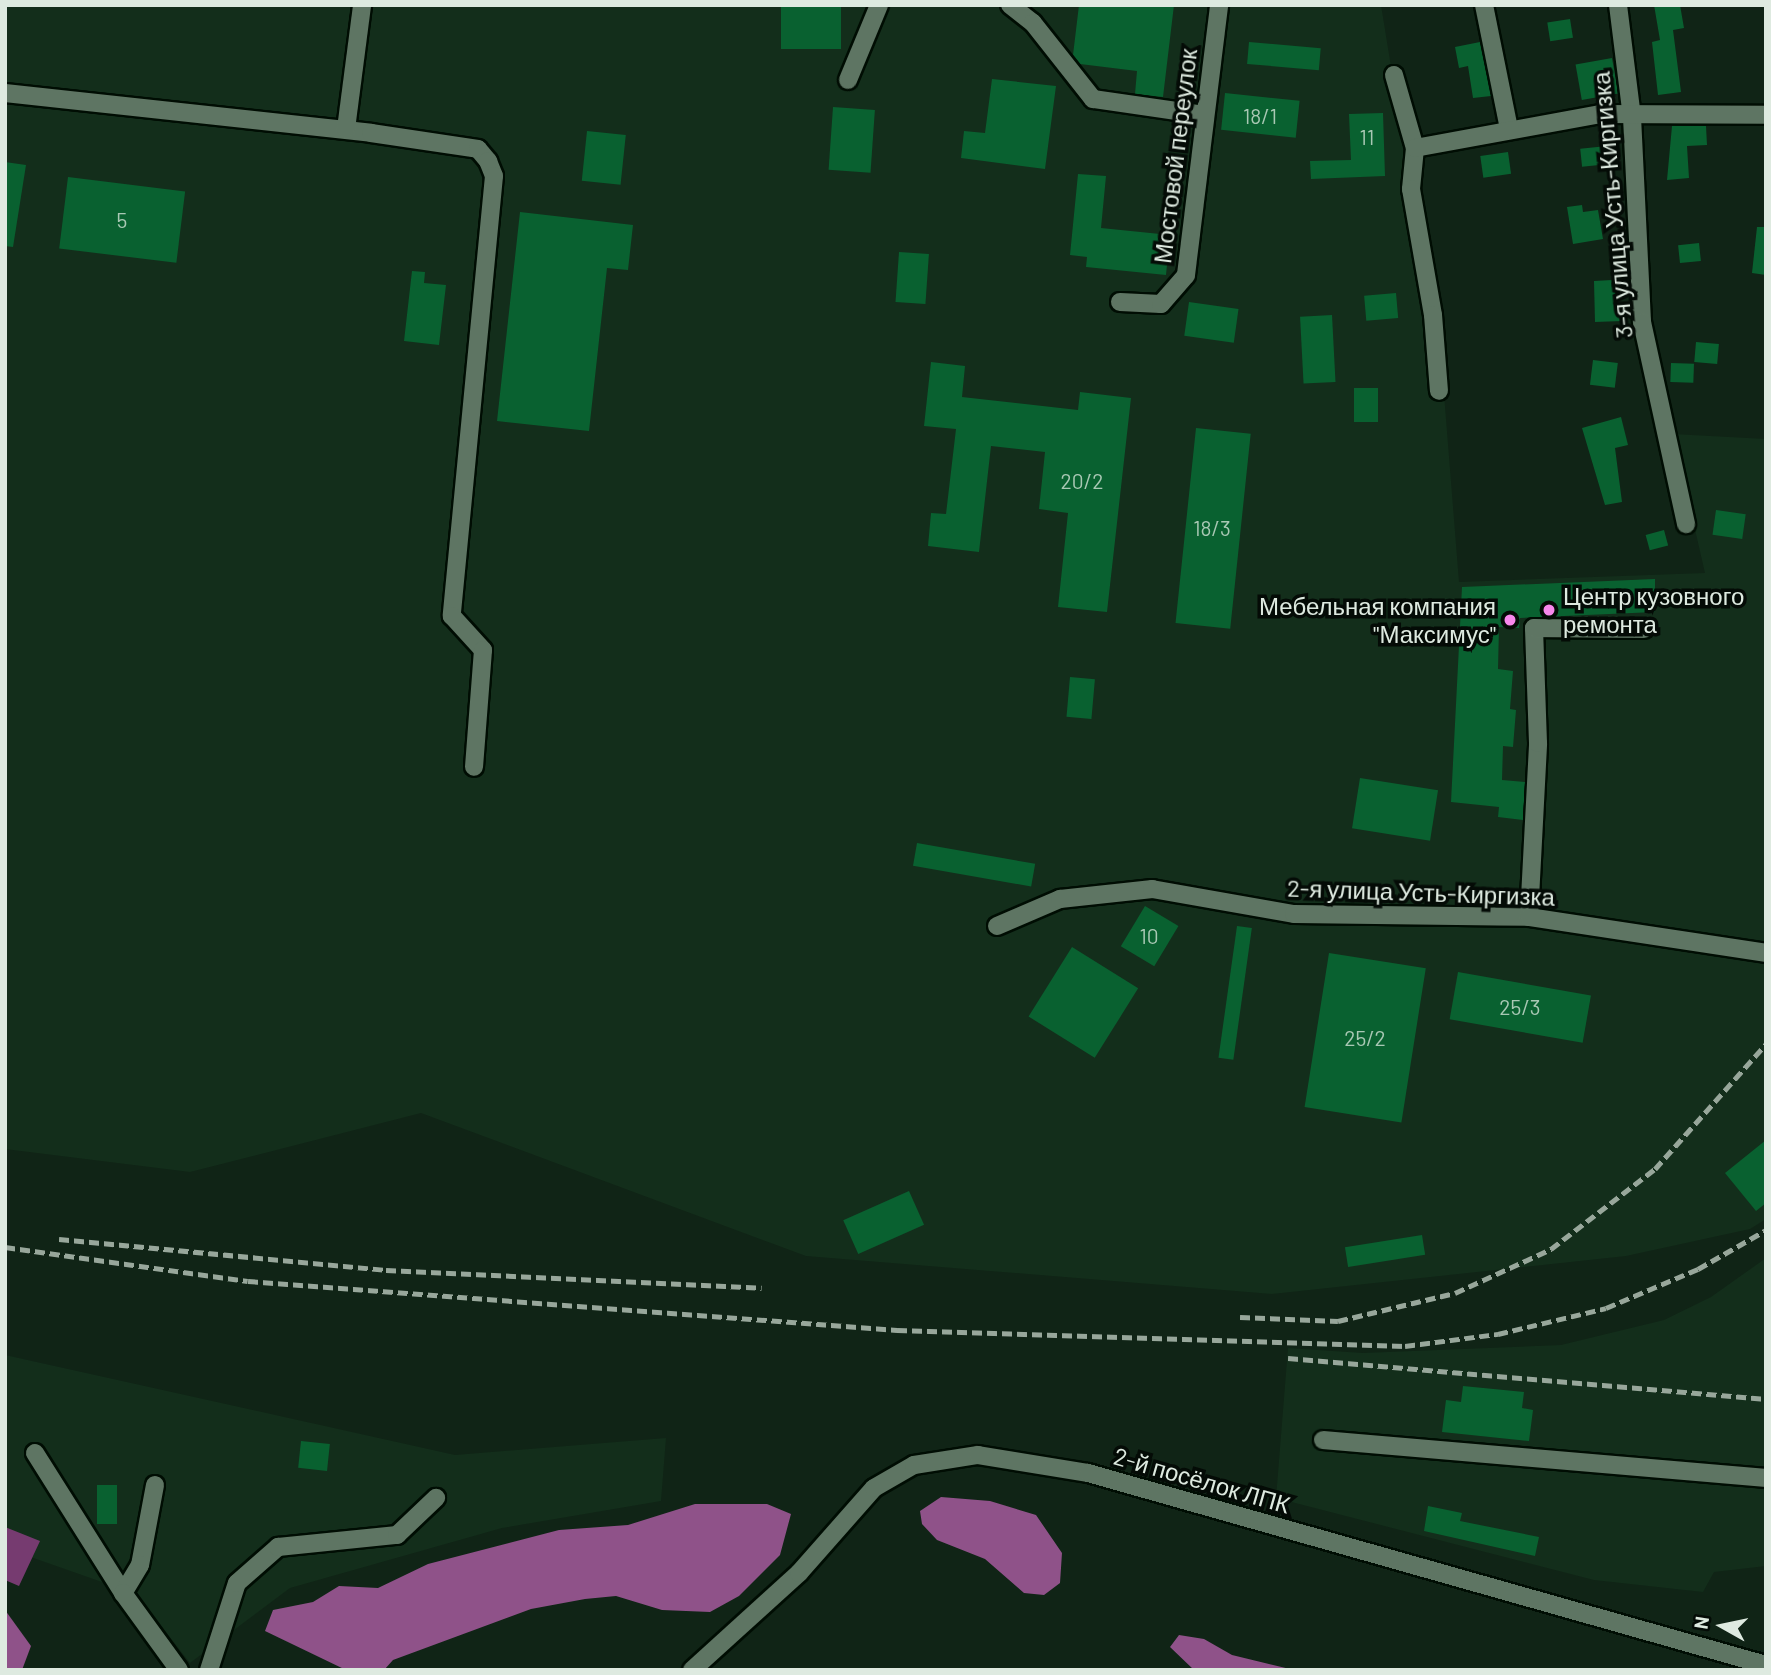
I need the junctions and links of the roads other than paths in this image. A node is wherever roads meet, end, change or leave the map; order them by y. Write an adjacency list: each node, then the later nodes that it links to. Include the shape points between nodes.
1 (362, 5): 13 (street)
2 (879, 5): 8 (street)
3 (1010, 5): 10 (street, via 1033,23 1093,99)
4 (1219, 5): 10 (street, Мостовой переулок)
5 (1484, 5): 14 (street)
6 (1618, 5): 12 (street, 3-я улица Усть-Киргизка)
7 (1394, 75): 15 (street)
8 (848, 80)
9 (5, 93): 13 (street)
10 (1204, 115): 16 (street, Мостовой переулок, via 1186,275 1161,304)
11 (1766, 115): 12 (street)
12 (1632, 117): 14 (street, via 1600,114); 18 (street, 3-я улица Усть-Киргизка, via 1642,322)
13 (346, 129): 20 (street, via 478,149 494,176 452,616 483,650)
14 (1509, 130): 15 (street)
15 (1415, 148): 17 (street, via 1411,189 1433,315)
16 (1120, 302)
17 (1439, 391)
18 (1686, 524)
19 (1644, 629): 21 (street, via 1534,628 1538,743)
20 (474, 767)
21 (1528, 917): 22 (street, 2-я улица Усть-Киргизка, via 1294,914 1152,889 1060,899); 23 (street, 2-я улица Усть-Киргизка)
22 (997, 926)
23 (1766, 953)
24 (1323, 1440): 26 (street)
25 (35, 1453): 29 (street)
26 (1766, 1478)
27 (155, 1485): 29 (street, via 140,1565)
28 (436, 1498): 32 (street, via 397,1535 278,1546 237,1583)
29 (122, 1592): 31 (street)
30 (1766, 1665): 33 (street, 2-й посёлок ЛПК, via 1088,1473 978,1455 914,1465 874,1488 800,1573)
31 (179, 1670)
32 (209, 1670)
33 (692, 1670)

